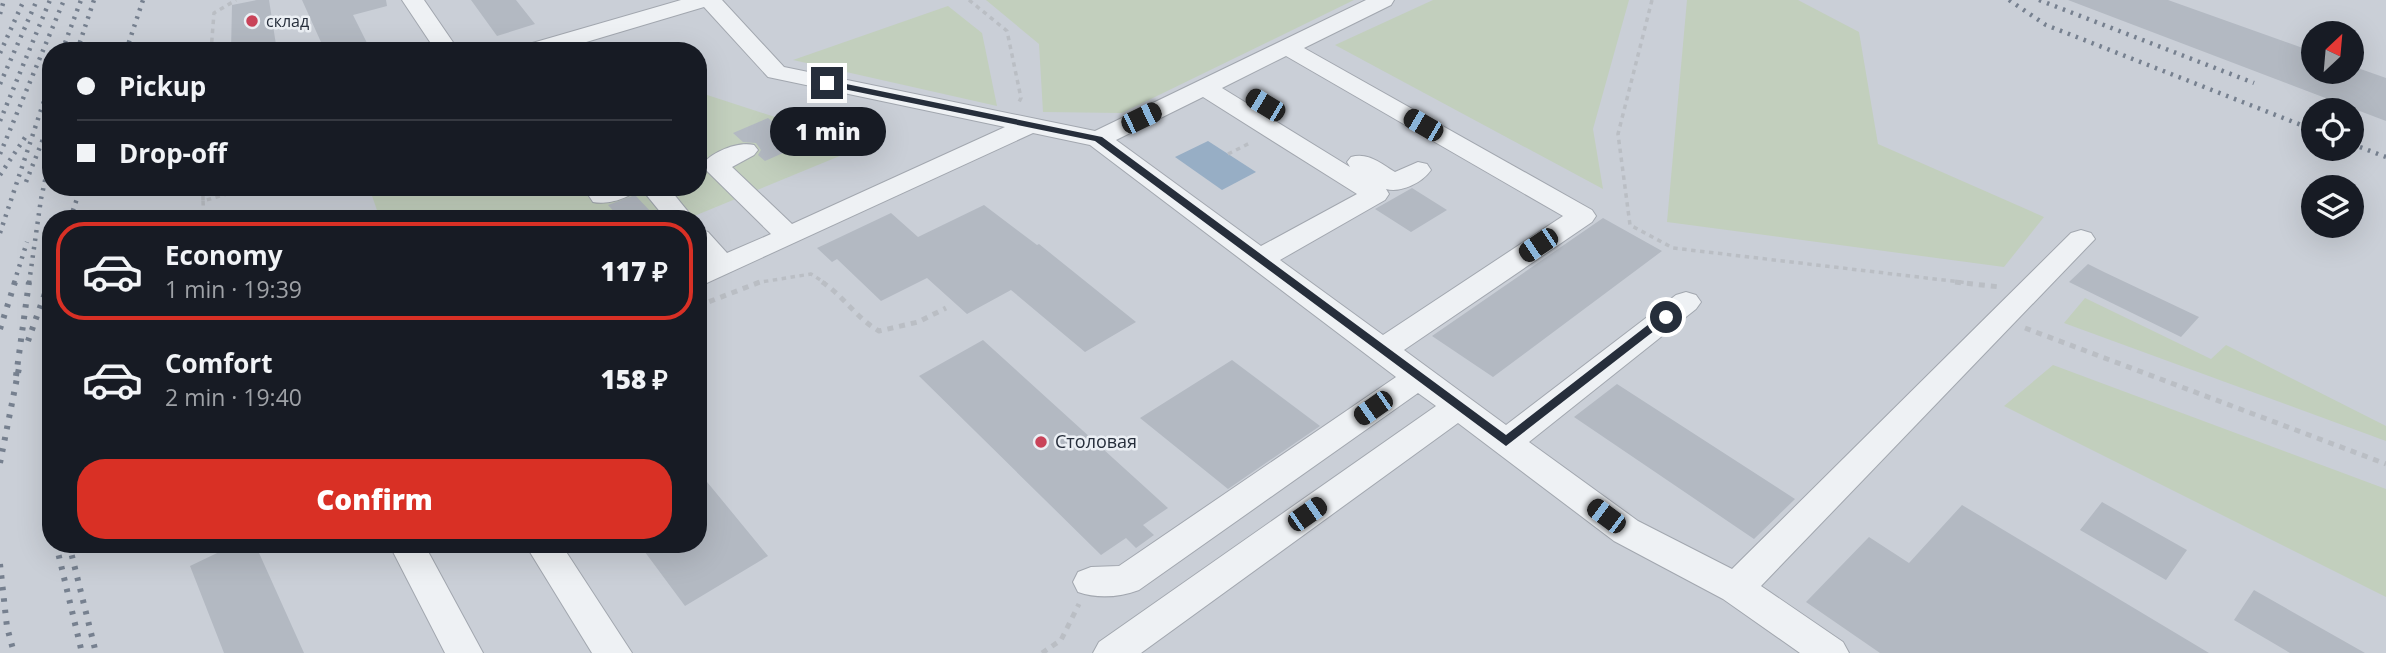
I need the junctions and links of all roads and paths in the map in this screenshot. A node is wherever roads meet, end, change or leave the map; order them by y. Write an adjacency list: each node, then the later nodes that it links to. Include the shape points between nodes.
1 (236, 0): 8 (path, via 215,13)
2 (414, 0): 9 (street)
3 (705, 0): 10 (street)
4 (710, 0): 13 (street, via 776,72)
5 (969, 0): 13 (path, via 1007,31 1021,99)
6 (1383, 0): 11 (street)
7 (1652, 0): 29 (path, via 1618,134 1630,225 1673,248)
8 (212, 42)
9 (442, 42)
10 (561, 42)
11 (1286, 47): 12 (street); 34 (street, via 1582,216)
12 (1213, 83): 14 (street); 16 (street, via 1394,183); 26 (street, via 1376,194)
13 (1018, 122): 14 (street); 23 (street)
14 (1098, 139): 26 (street)
15 (744, 150): 23 (street, via 715,165)
16 (1418, 170)
17 (203, 196): 20 (path)
18 (220, 196): 20 (path)
19 (661, 196): 22 (street)
20 (203, 201): 21 (path)
21 (204, 210)
22 (673, 210)
23 (789, 236): 27 (street)
24 (2081, 239): 29 (street)
25 (707, 248): 27 (street)
26 (1260, 259): 34 (street)
27 (723, 266): 28 (street)
28 (707, 274)
29 (2030, 290): 33 (street)
30 (707, 302): 32 (path, via 764,280 811,274 838,292 863,322 879,331 918,322)
31 (1686, 302): 37 (street)
32 (946, 308)
33 (2001, 319): 38 (path); 42 (street)
34 (1382, 350): 35 (street)
35 (1418, 376): 36 (street); 41 (street, via 1126,580)
36 (1458, 406): 37 (street); 46 (street)
37 (1506, 442): 42 (street, via 1626,531)
38 (2386, 464)
39 (411, 553): 43 (street)
40 (548, 553): 44 (street)
41 (1091, 582): 45 (path, via 1061,640)
42 (1736, 588): 47 (street)
43 (464, 653)
44 (613, 653)
45 (1042, 653)
46 (1112, 653)
47 (1829, 653)

